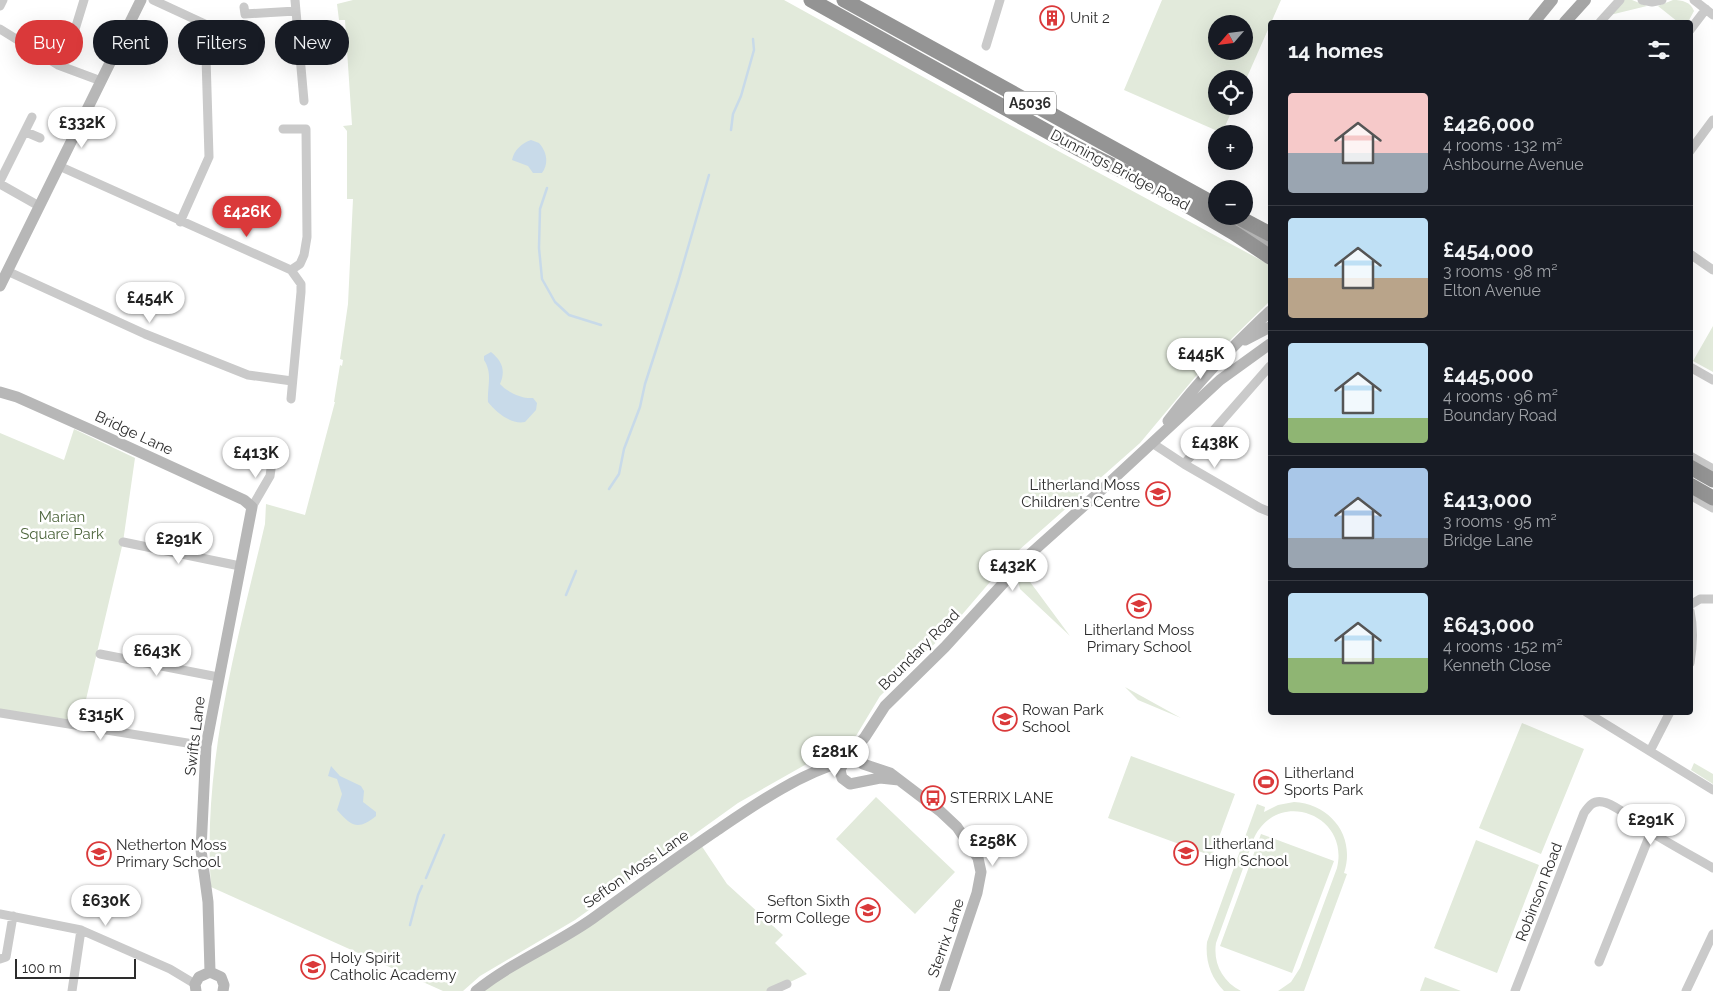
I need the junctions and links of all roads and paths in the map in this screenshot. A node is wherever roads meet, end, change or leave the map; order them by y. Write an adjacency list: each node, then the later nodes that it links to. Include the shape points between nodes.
1 (3, 0): 15 (street)
2 (84, 0): 19 (street)
3 (141, 0): 28 (street)
4 (153, 0): 40 (street, via 205,24 209,157)
5 (295, 0): 17 (street)
6 (811, 0): 45 (highway, Dunnings Bridge Road / A5036, via 1077,148 1161,190)
7 (844, 0): 38 (highway, Dunnings Bridge Road / A5036)
8 (1000, 0): 26 (street)
9 (1552, 0): 20 (main road)
10 (1585, 0): 21 (main road)
11 (1620, 0): 22 (street)
12 (1642, 0): 13 (street)
13 (1662, 0)
14 (1694, 0): 18 (street)
15 (0, 6)
16 (244, 8): 17 (street, via 245,14)
17 (296, 10): 29 (street)
18 (1709, 12): 23 (street)
19 (78, 20)
20 (1536, 20)
21 (1566, 20)
22 (1602, 20)
23 (1693, 27)
24 (2, 33): 25 (street)
25 (15, 40)
26 (986, 46)
27 (58, 65): 28 (street)
28 (101, 81): 36 (street)
29 (304, 101)
30 (32, 117): 33 (street)
31 (1713, 120): 35 (street)
32 (282, 129): 48 (street, via 306,129 307,237 300,264)
33 (26, 132): 34 (street); 37 (street)
34 (40, 138)
35 (1693, 147)
36 (59, 166): 39 (street); 40 (street)
37 (0, 183): 39 (street)
38 (1208, 201)
39 (39, 206): 49 (street)
40 (180, 222): 48 (street)
41 (1238, 225): 44 (street)
42 (1253, 225): 43 (highway)
43 (1268, 233)
44 (1268, 242)
45 (1268, 256)
46 (1693, 256): 47 (street)
47 (1712, 267)
48 (291, 270): 58 (street, via 301,284)
49 (7, 272): 50 (street); 58 (street, via 145,334 248,375)
50 (0, 286)
51 (1268, 313): 54 (street, Boundary Road)
52 (1268, 328): 54 (street)
53 (1268, 345): 61 (street, Boundary Road, via 1220,380)
54 (1231, 348): 61 (street, Boundary Road, via 1191,391)
55 (1268, 368): 64 (street)
56 (1693, 369): 57 (street)
57 (1713, 380)
58 (292, 382): 60 (street)
59 (0, 392): 71 (street, Bridge Lane, via 90,429 244,500)
60 (291, 399)
61 (1152, 443): 64 (street); 85 (street, Boundary Road, via 1024,560 945,648 885,706)
62 (273, 455): 71 (street, via 270,476)
63 (1693, 458): 66 (street)
64 (1184, 464): 73 (street)
65 (1693, 469): 67 (highway)
66 (1713, 469)
67 (1713, 480)
68 (1693, 488): 70 (highway)
69 (1693, 497): 72 (street)
70 (1713, 498)
71 (252, 507): 75 (street, Swifts Lane)
72 (1713, 508)
73 (1268, 511)
74 (123, 542): 75 (street)
75 (240, 566): 81 (street, Swifts Lane)
76 (1713, 599): 77 (street, via 1700,599)
77 (1693, 603)
78 (1693, 624): 79 (street)
79 (1693, 642)
80 (100, 654): 81 (street)
81 (218, 677): 86 (street, Swifts Lane)
82 (0, 713): 86 (street)
83 (1591, 715): 87 (street)
84 (1668, 715): 87 (street)
85 (865, 738): 88 (street, Boundary Road); 89 (street, Boundary Road)
86 (206, 746): 103 (street, Swifts Lane, via 201,850 208,902)
87 (1650, 751): 94 (street)
88 (846, 761): 89 (street, via 856,760); 90 (street, Sefton Moss Lane, via 822,768); 91 (street, via 840,770)
89 (863, 764): 92 (street, Sterrix Lane, via 890,773); 93 (street, via 865,772)
90 (814, 774): 91 (street, Sefton Moss Lane); 107 (street, Sefton Moss Lane, via 762,800 578,928)
91 (841, 777): 93 (street, via 850,784)
92 (899, 780): 93 (street, via 880,778); 108 (street, Sterrix Lane, via 956,827 978,858 981,872)
93 (859, 782)
94 (1713, 790)
95 (1651, 832): 96 (street); 102 (street); 109 (street, Robinson Road, via 1603,802 1590,804)
96 (1713, 868)
97 (0, 914): 98 (street)
98 (13, 916): 99 (street); 101 (street, via 6,957)
99 (81, 930): 104 (street, via 170,969); 106 (street)
100 (1713, 934): 110 (street)
101 (0, 959)
102 (1599, 962)
103 (210, 972): 104 (street, via 198,977); 105 (street, via 221,978)
104 (195, 988)
105 (225, 990)
106 (72, 991)
107 (476, 991)
108 (944, 991)
109 (1515, 991)
110 (1686, 991)

